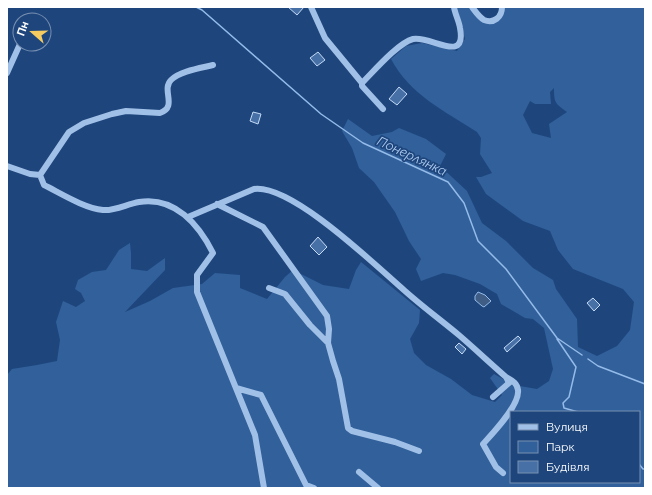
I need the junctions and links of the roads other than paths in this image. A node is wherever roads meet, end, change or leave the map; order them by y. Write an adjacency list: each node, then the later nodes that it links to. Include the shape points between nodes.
1 (311, 7): 8 (street, via 325,38)
2 (454, 7): 8 (street, via 460,27 459,44 450,47 425,39 403,43)
3 (472, 7): 4 (street, via 480,17 492,21 501,14)
4 (502, 7)
5 (16, 52): 7 (street)
6 (213, 65): 11 (street, via 184,73 171,80 167,88 169,100 164,112 126,111 84,123 69,132)
7 (7, 73)
8 (362, 83): 9 (street)
9 (383, 109)
10 (7, 166): 11 (street)
11 (40, 175): 13 (street, via 44,186 94,208 105,210 155,201 178,209)
12 (217, 204): 13 (street); 15 (street, via 263,227 328,316); 16 (street, via 261,188 292,201 313,214 365,255)
13 (188, 217): 17 (street, via 213,253 197,275 197,292)
14 (269, 288): 15 (street, via 285,294)
15 (328, 343): 19 (street, via 339,379 348,428)
16 (506, 377): 18 (street, via 509,383); 21 (street, via 515,382 517,398 504,421 482,444)
17 (236, 388): 22 (street, via 254,435); 23 (street, via 261,394 306,485)
18 (493, 397)
19 (419, 451)
20 (359, 472): 24 (street)
21 (503, 474)
22 (264, 488)
23 (314, 488)
24 (378, 488)

